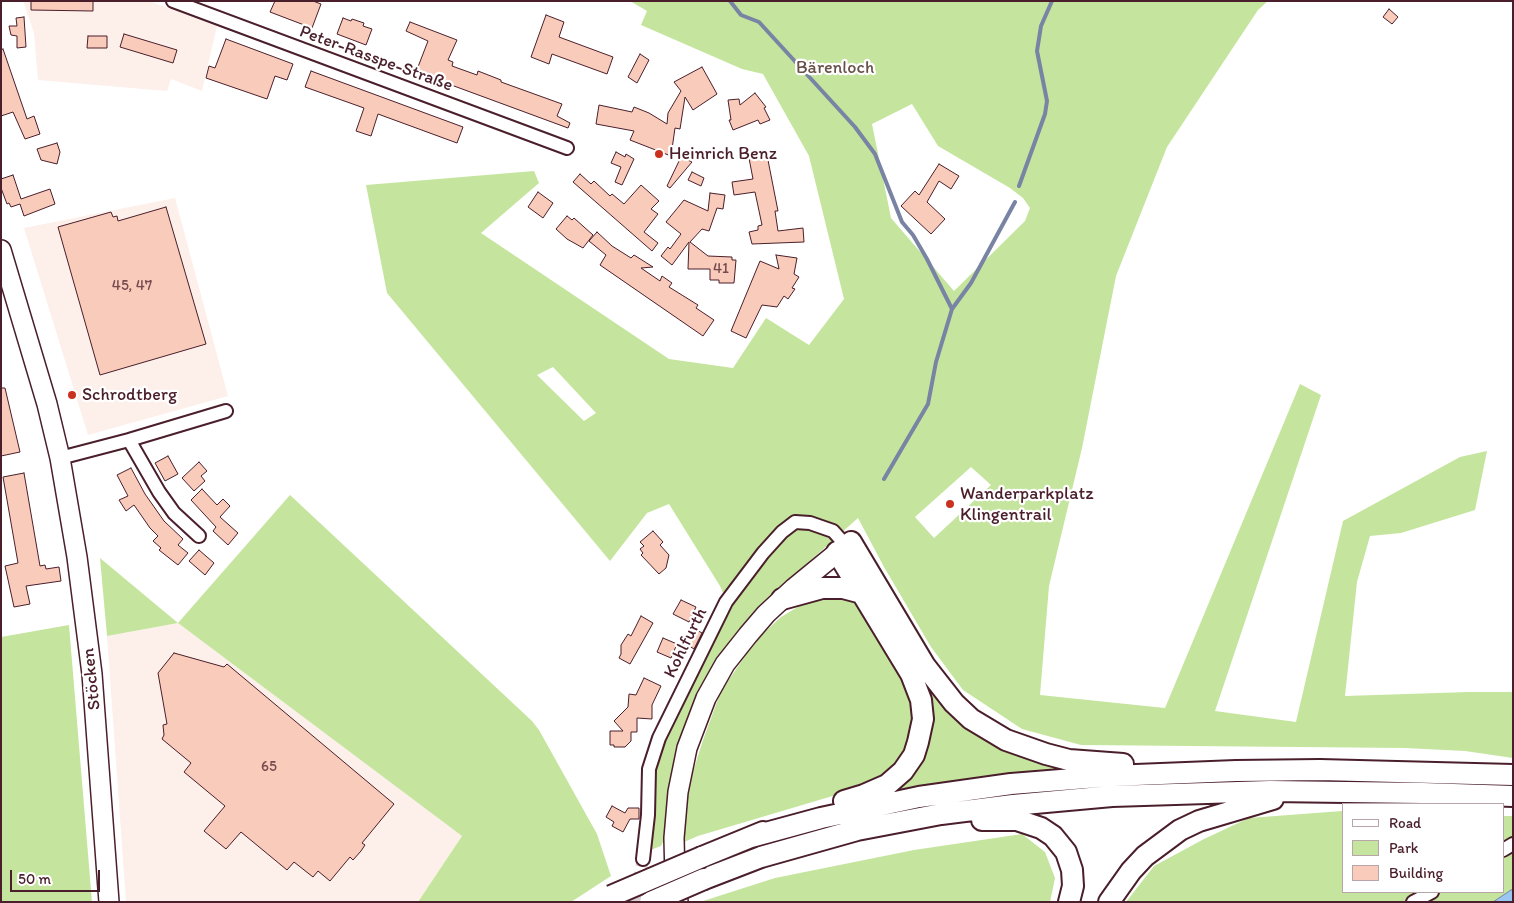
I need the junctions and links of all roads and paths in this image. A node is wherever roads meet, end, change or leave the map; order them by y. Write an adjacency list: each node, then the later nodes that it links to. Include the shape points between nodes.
1 (173, 1): 2 (street, Peter-Rasspe-Straße)
2 (568, 148)
3 (1, 250): 6 (main road, Stöcken)
4 (226, 411): 5 (street)
5 (129, 440): 6 (street); 7 (street, via 174,513)
6 (60, 458): 20 (main road, Stöcken, via 92,674)
7 (199, 536)
8 (844, 547): 9 (highway); 10 (main road); 11 (highway, via 940,686 960,708 991,732 1025,748 1069,760 1159,764); 17 (street, Kohlfurth, via 833,531 795,522 773,541 726,602 659,738 649,769)
9 (862, 594): 10 (highway, via 843,588 827,588); 16 (highway, via 911,674 921,700 922,728 914,755 902,771 882,787 819,808)
10 (782, 599): 22 (main road, via 726,664 706,698 694,729 683,768 675,817)
11 (1210, 772): 12 (highway, via 1320,770); 16 (highway, via 1112,776 967,790 854,810)
12 (1513, 775)
13 (1310, 791): 14 (highway); 15 (highway, via 1112,796); 24 (highway, via 1258,803 1180,830 1130,871)
14 (1513, 796)
15 (941, 814): 21 (highway, bridge, via 826,838 761,857); 23 (highway, via 973,820 1017,820 1048,832 1063,847 1071,863 1073,886)
16 (751, 837): 19 (highway, bridge)
17 (643, 859)
18 (1430, 893): 25 (street)
19 (605, 899)
20 (109, 902)
21 (651, 902)
22 (678, 902)
23 (1069, 902)
24 (1109, 902)
25 (1413, 902)

